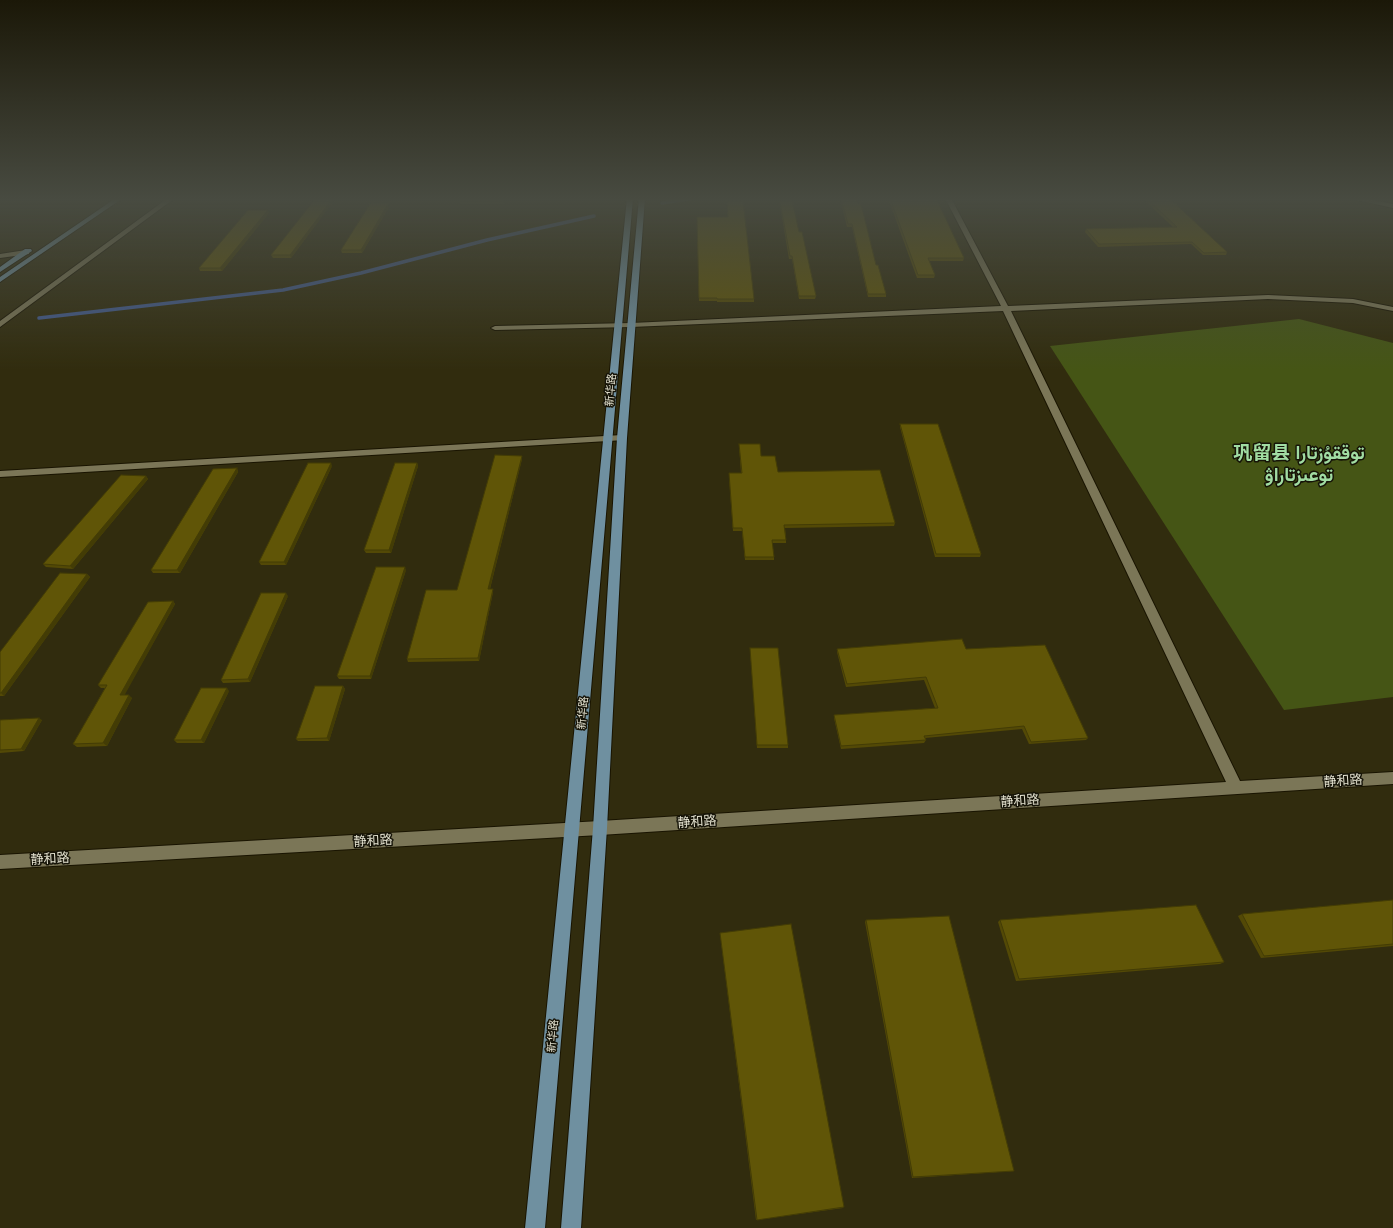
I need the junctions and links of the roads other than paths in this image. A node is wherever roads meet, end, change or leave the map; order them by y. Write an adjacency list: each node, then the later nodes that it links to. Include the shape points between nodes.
1 (22, 255): 7 (main road)
2 (36, 255): 8 (main road)
3 (94, 255): 11 (street)
4 (624, 255): 12 (main road, 新华路)
5 (637, 255): 13 (main road, 新华路)
6 (978, 255): 9 (street)
7 (0, 270)
8 (0, 280)
9 (1006, 309): 10 (street, via 1268,297 1353,301); 13 (street); 19 (street)
10 (1393, 309)
11 (0, 325)
12 (617, 326): 13 (street); 14 (street); 16 (main road, 新华路)
13 (631, 326): 15 (main road, 新华路)
14 (495, 328)
15 (622, 438): 16 (street); 20 (main road, 新华路)
16 (607, 439): 17 (street); 21 (main road, 新华路)
17 (0, 474)
18 (1393, 778): 19 (street, 静和路)
19 (1236, 788): 20 (street, 静和路)
20 (600, 828): 21 (street, 静和路); 24 (main road, 新华路)
21 (572, 830): 22 (street, 静和路); 23 (main road, 新华路)
22 (0, 862)
23 (535, 1228)
24 (571, 1228)

